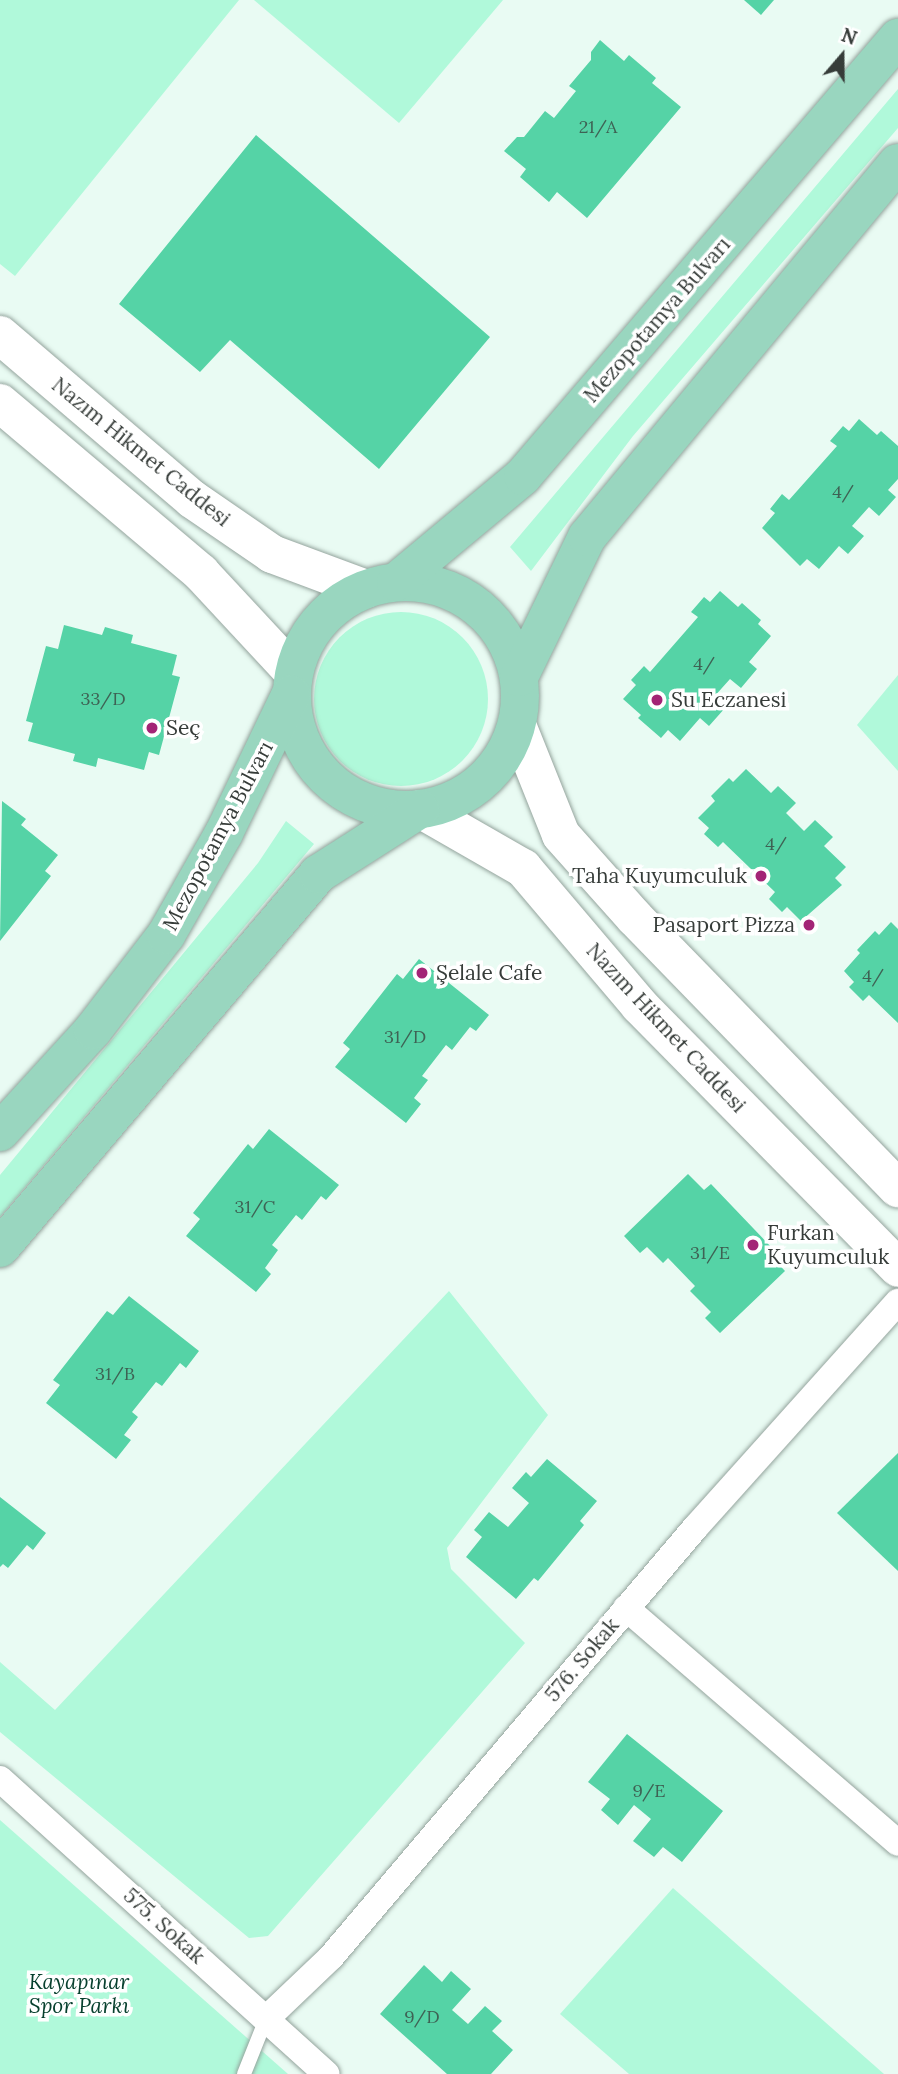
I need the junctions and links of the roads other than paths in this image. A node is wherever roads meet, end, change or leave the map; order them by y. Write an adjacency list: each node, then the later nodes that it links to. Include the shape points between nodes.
1 (898, 38): 5 (main road, Mezopotamya Bulvarı, via 523,476)
2 (898, 163): 6 (main road, via 587,537)
3 (0, 335): 5 (main road, Nazım Hikmet Caddesi, via 191,499 272,554)
4 (0, 403): 7 (main road, via 201,573)
5 (381, 585): 6 (main road, via 438,586 476,606 504,637); 7 (main road, via 327,613 300,650)
6 (519, 677): 8 (main road)
7 (292, 683): 9 (main road, via 299,738 329,781 375,806); 10 (main road, Mezopotamya Bulvarı, via 224,833 166,935 93,1030)
8 (517, 724): 9 (main road, via 509,746 482,782 463,795); 11 (main road, via 561,835 635,918)
9 (420, 809): 12 (main road, via 318,874); 13 (main road, Nazım Hikmet Caddesi, via 523,868 639,1005)
10 (0, 1132)
11 (898, 1188)
12 (0, 1248)
13 (898, 1268)
14 (898, 1302): 15 (street, 576. Sokak)
15 (626, 1608): 17 (street); 18 (street, 576. Sokak, via 331,1957)
16 (0, 1779): 18 (street, 575. Sokak)
17 (898, 1843)
18 (266, 2019): 19 (lane); 20 (street, 575. Sokak)
19 (244, 2074)
20 (327, 2074)

